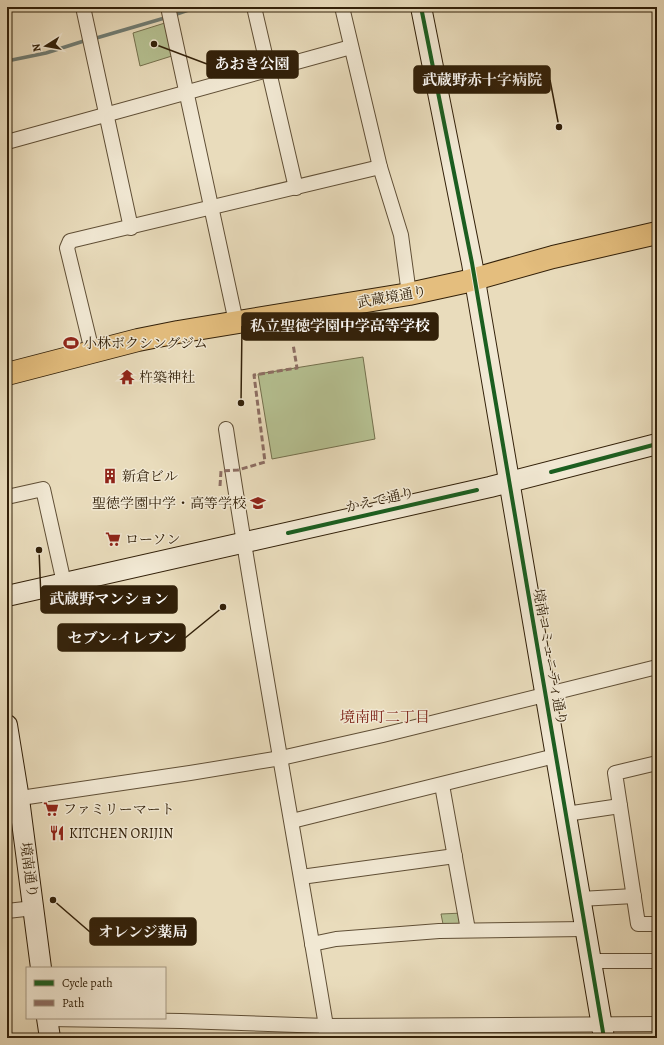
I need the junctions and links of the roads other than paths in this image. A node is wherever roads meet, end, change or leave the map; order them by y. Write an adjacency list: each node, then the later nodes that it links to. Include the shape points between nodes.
1 (83, 7): 9 (street)
2 (254, 7): 7 (street)
3 (342, 7): 6 (street)
4 (421, 7): 16 (street, 境南コミュニティ通り)
5 (169, 12): 8 (street)
6 (351, 47): 7 (street); 11 (street)
7 (268, 70): 8 (street); 12 (street)
8 (186, 93): 9 (street); 13 (street)
9 (107, 115): 10 (street); 14 (street)
10 (7, 142)
11 (380, 167): 12 (street); 17 (street, via 401,235)
12 (296, 188): 13 (street)
13 (211, 208): 14 (street); 18 (street)
14 (131, 228): 19 (street, via 70,241 67,248)
15 (657, 233): 16 (main road, 武蔵境通り, via 553,257)
16 (475, 280): 17 (main road, 武蔵境通り); 23 (street, 境南コミュニティ通り)
17 (409, 294): 18 (main road, 武蔵境通り)
18 (236, 322): 19 (main road, 武蔵境通り)
19 (92, 351): 20 (main road, 武蔵境通り)
20 (7, 374)
21 (226, 429): 25 (street)
22 (657, 444): 23 (street, かえで通り)
23 (509, 482): 25 (street, かえで通り); 29 (street, 境南コミュニティ通り)
24 (7, 497): 26 (street, via 43,489)
25 (243, 543): 26 (street, かえで通り); 32 (street)
26 (64, 583): 27 (street, かえで通り)
27 (7, 596)
28 (657, 667): 29 (street)
29 (545, 695): 31 (street, 境南コミュニティ通り); 32 (street)
30 (7, 725): 35 (street, 境南通り)
31 (556, 756): 34 (street); 37 (street, 境南コミュニティ通り)
32 (281, 758): 35 (street); 38 (street)
33 (657, 763): 36 (street, via 615,773)
34 (442, 785): 38 (street); 39 (street)
35 (13, 799): 43 (street, 境南通り)
36 (620, 806): 37 (street); 41 (street)
37 (566, 814): 42 (street, 境南コミュニティ通り)
38 (292, 821): 40 (street)
39 (454, 856): 40 (street); 46 (street)
40 (301, 877): 48 (street)
41 (634, 896): 42 (street); 45 (street, via 638,924)
42 (580, 899): 47 (street, 境南コミュニティ通り)
43 (34, 908): 44 (street); 51 (street, 境南通り)
44 (7, 911)
45 (657, 924)
46 (468, 930): 47 (street); 48 (street, via 336,939)
47 (585, 930): 49 (street, 境南コミュニティ通り)
48 (312, 944): 55 (street)
49 (591, 961): 50 (street); 54 (street, 境南コミュニティ通り)
50 (657, 961)
51 (41, 967)
52 (657, 1024): 54 (street)
53 (48, 1025): 55 (street, via 167,1021)
54 (603, 1031): 55 (street)
55 (326, 1032)

